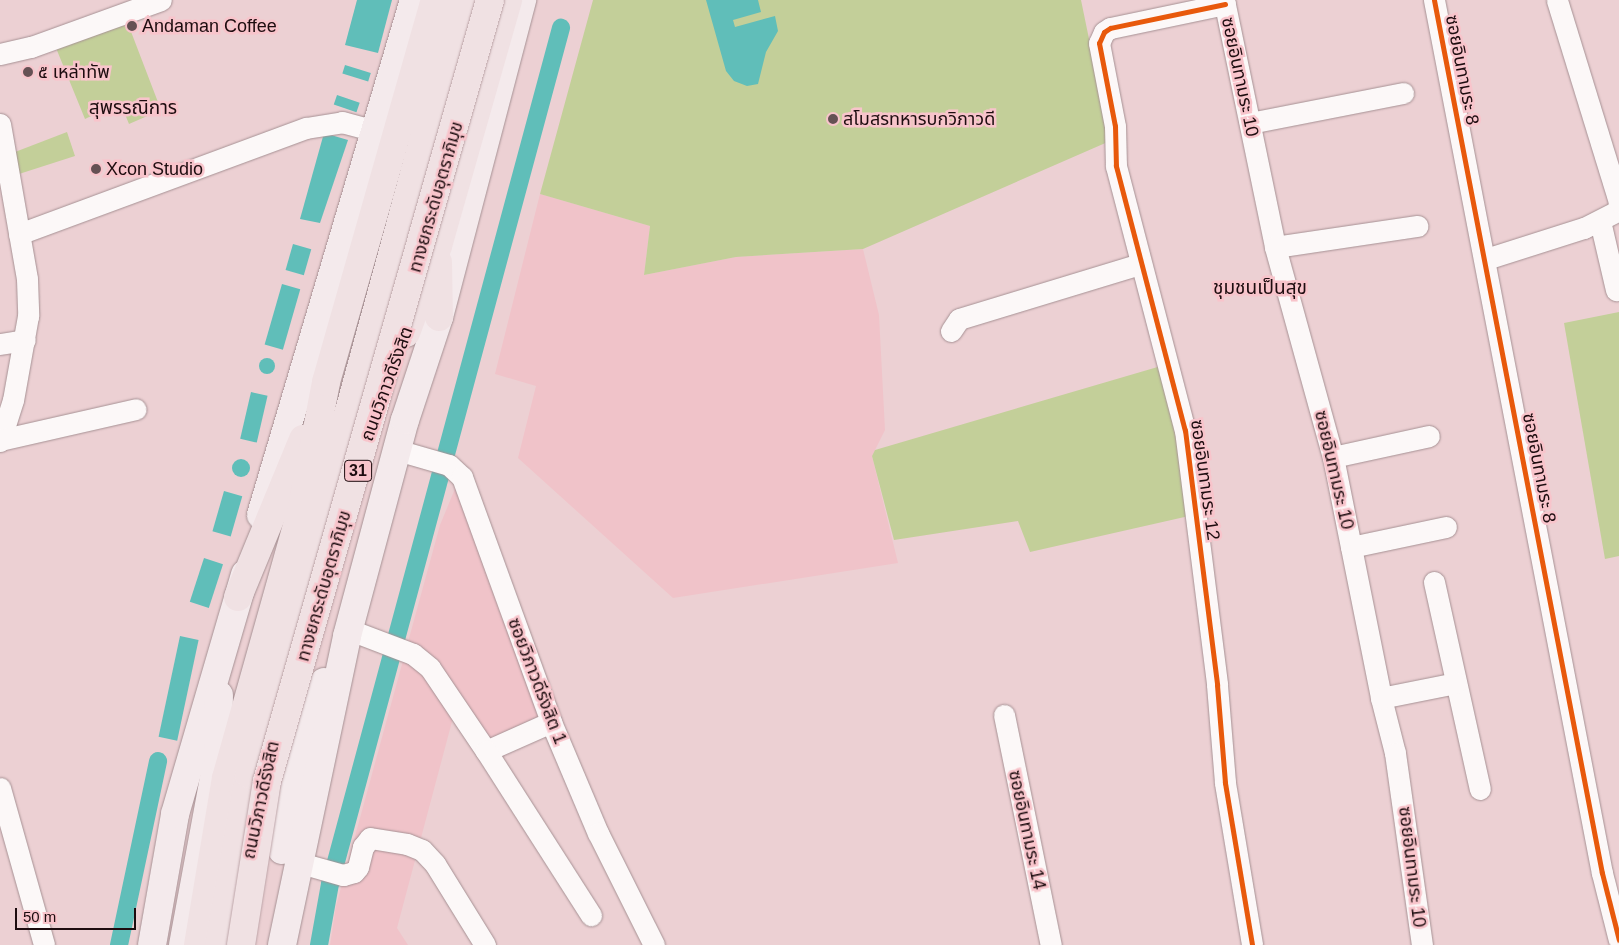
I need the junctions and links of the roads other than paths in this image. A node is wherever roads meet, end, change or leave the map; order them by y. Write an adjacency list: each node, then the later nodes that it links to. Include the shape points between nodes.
1 (161, 0): 11 (street, via 31,47)
2 (414, 0): 15 (main road)
3 (435, 0): 28 (highway, ถนนวิภาวดีรังสิต)
4 (462, 0): 54 (highway, ทางยกระดับอุตราภิมุข / 31, via 248,775)
5 (490, 0): 56 (highway, ทางยกระดับอุตราภิมุข / 31, bridge, via 268,781)
6 (508, 0): 19 (highway, ถนนวิภาวดีรังสิต / 31)
7 (522, 0): 24 (main road, ถนนวิภาวดีรังสิต / 31)
8 (1434, 0): 21 (street, ซอยอินทามระ 8)
9 (1557, 0): 16 (street, via 1619,202 1616,215)
10 (1224, 2): 13 (street, ซอยอินทามระ 10); 22 (street, ซอยอินทามระ 12, via 1110,28 1100,37 1115,126 1114,155)
11 (0, 54)
12 (1403, 93): 13 (street)
13 (1250, 123): 20 (street, ซอยอินทามระ 10)
14 (0, 124): 18 (street)
15 (376, 131): 18 (street, via 342,122 306,128); 37 (main road)
16 (1600, 221): 21 (street); 23 (street)
17 (1417, 226): 20 (street)
18 (19, 234): 26 (street, via 27,279)
19 (438, 246): 24 (highway); 55 (highway, ถนนวิภาวดีรังสิต / 31, via 336,525 262,778)
20 (1275, 247): 33 (street, ซอยอินทามระ 10)
21 (1486, 259): 49 (street, ซอยอินทามระ 8, via 1598,854)
22 (1140, 264): 25 (street, via 960,318); 62 (street, ซอยอินทามระ 12, via 1185,430 1217,685 1224,783)
23 (1616, 290)
24 (439, 317): 32 (main road, ถนนวิภาวดีรังสิต / 31)
25 (951, 331)
26 (25, 340): 27 (street); 31 (street, via 13,400)
27 (0, 344)
28 (326, 382): 37 (highway); 53 (highway, ถนนวิภาวดีรังสิต, via 302,507 226,778)
29 (136, 409): 31 (street)
30 (1429, 436): 33 (street)
31 (0, 440)
32 (398, 450): 38 (main road, ถนนวิภาวดีรังสิต / 31); 43 (street, ซอยวิภาวดีรังสิต 1, via 449,465 462,477)
33 (1333, 456): 35 (street, ซอยอินทามระ 10)
34 (1446, 527): 35 (street)
35 (1351, 547): 41 (street, ซอยอินทามระ 10)
36 (1434, 582): 40 (street)
37 (238, 597): 39 (main road)
38 (348, 633): 44 (street, via 413,654 430,668); 47 (main road, ถนนวิภาวดีรังสิต / 31); 57 (main road, 31, via 308,721)
39 (220, 656): 51 (main road, via 175,814); 52 (main road, via 218,757)
40 (1456, 684): 41 (street); 46 (street)
41 (1381, 698): 63 (street, ซอยอินทามระ 10, via 1405,804)
42 (1004, 715): 61 (street, ซอยอินทามระ 14)
43 (551, 722): 44 (street); 60 (street, ซอยวิภาวดีรังสิต 1, via 598,833)
44 (486, 751): 48 (street)
45 (0, 788): 50 (street)
46 (1480, 789)
47 (309, 866): 58 (main road, ถนนวิภาวดีรังสิต / 31); 59 (street, via 343,875 358,867 363,847 370,838 399,842 422,850 435,864)
48 (591, 914)
49 (1619, 940)
50 (44, 945)
51 (152, 945)
52 (183, 945)
53 (198, 945)
54 (219, 945)
55 (234, 945)
56 (241, 945)
57 (264, 945)
58 (282, 945)
59 (485, 945)
60 (654, 945)
61 (1051, 945)
62 (1252, 945)
63 (1422, 945)

